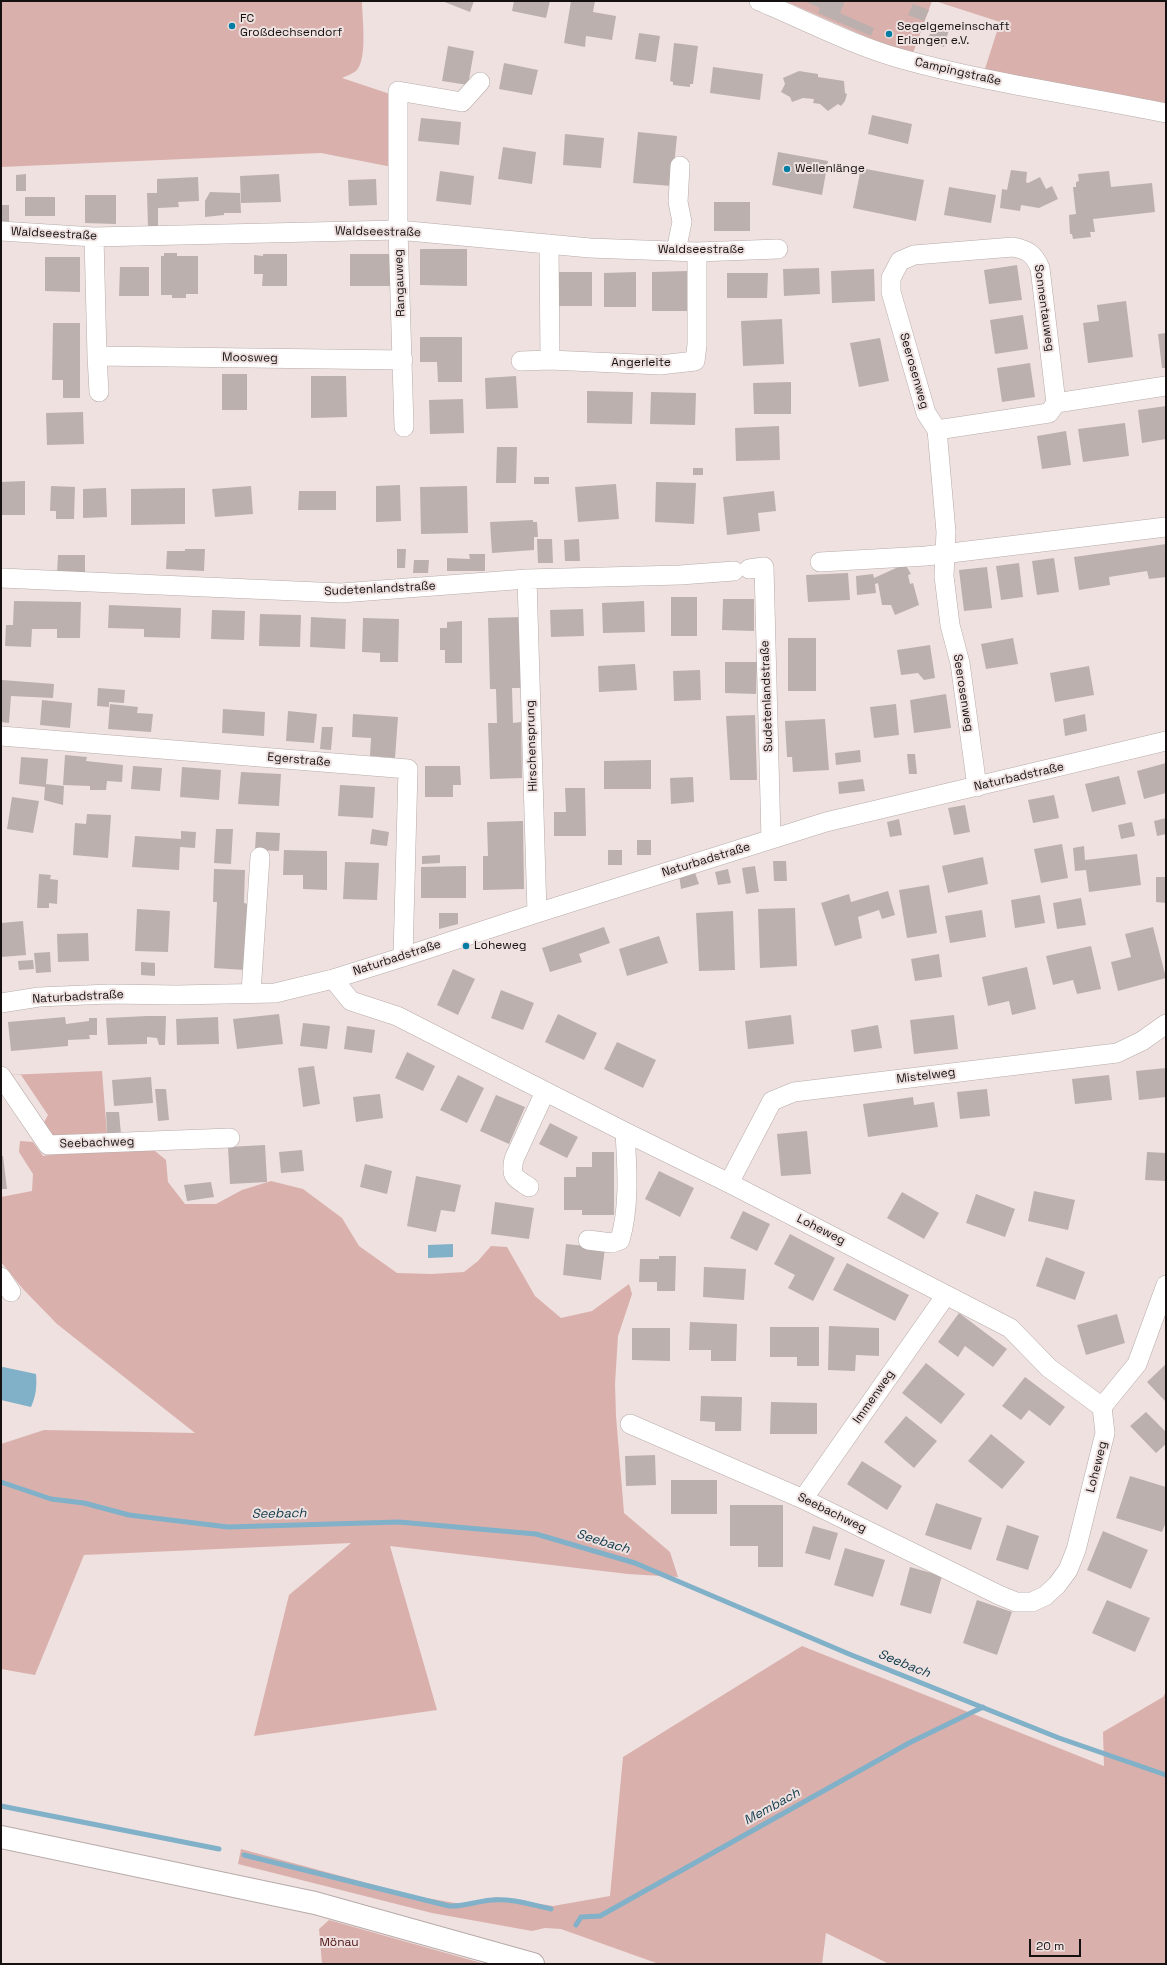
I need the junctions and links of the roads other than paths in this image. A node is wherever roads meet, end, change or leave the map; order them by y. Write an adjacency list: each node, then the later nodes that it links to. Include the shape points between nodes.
1 (759, 1): 3 (street, Campingstraße, via 901,59 986,79)
2 (480, 82): 5 (street, Rangauweg, via 462,102 398,91)
3 (1166, 113)
4 (680, 166): 10 (street, via 678,202 682,222)
5 (398, 230): 7 (street, Waldseestraße); 8 (street, Waldseestraße); 14 (street, Rangauweg)
6 (1, 231): 7 (street, Waldseestraße)
7 (94, 237): 13 (street)
8 (549, 244): 10 (street, Waldseestraße); 16 (street)
9 (778, 249): 11 (street, Waldseestraße)
10 (676, 251): 11 (street, Waldseestraße)
11 (697, 252): 16 (street, Angerleite, via 695,360 660,365)
12 (900, 261): 19 (street, Sonnentauweg, via 914,255 1013,247 1026,250 1035,257 1040,268); 21 (street, Seerosenweg, via 892,278 891,292 926,413)
13 (97, 356): 14 (street, Moosweg); 18 (street)
14 (403, 360): 20 (street, Rangauweg)
15 (521, 360): 16 (street, Angerleite)
16 (550, 360)
17 (1166, 386): 19 (street)
18 (99, 392)
19 (1056, 403): 21 (street, via 1049,413)
20 (404, 426)
21 (937, 430): 23 (street, Seerosenweg, via 946,532)
22 (1166, 527): 23 (street)
23 (945, 553): 24 (street); 29 (street, Seerosenweg, via 944,576 950,625 960,663)
24 (820, 562)
25 (1, 578): 26 (street, Sudetenlandstraße, via 342,593)
26 (526, 579): 30 (street, Sudetenlandstraße, via 680,575 764,567); 32 (street, Hirschensprung)
27 (1, 736): 33 (street, Egerstraße, via 408,768)
28 (1166, 741): 29 (street, Naturbadstraße)
29 (977, 787): 30 (street, Naturbadstraße, via 826,822)
30 (771, 839): 32 (street, Naturbadstraße)
31 (260, 857): 35 (street)
32 (537, 913): 33 (street, Naturbadstraße)
33 (403, 957): 34 (street, Naturbadstraße)
34 (333, 979): 35 (street, Naturbadstraße, via 275,993); 39 (street, Loheweg, via 351,1001 397,1016)
35 (251, 993): 36 (street, Naturbadstraße, via 109,994 39,997)
36 (1, 1003)
37 (1166, 1024): 42 (street, Mistelweg, via 1142,1041 1117,1053 794,1092 772,1101)
38 (1, 1076): 41 (street, Seebachweg, via 48,1145)
39 (545, 1092): 40 (street, Loheweg); 43 (street, via 514,1159 512,1170 515,1178)
40 (624, 1132): 42 (street, Loheweg); 44 (street, via 626,1203 620,1240 612,1243)
41 (230, 1138)
42 (729, 1182): 46 (street, Loheweg)
43 (529, 1187)
44 (588, 1240)
45 (1166, 1285): 47 (street, via 1136,1364)
46 (946, 1295): 47 (street, Loheweg, via 1010,1328 1049,1368); 49 (street, Immenweg)
47 (1102, 1407): 50 (street, Loheweg, via 1106,1433 1076,1550 1068,1570 1057,1585 1045,1596)
48 (630, 1424): 49 (street, Seebachweg)
49 (803, 1499): 50 (street, Seebachweg, via 999,1595 1016,1602)
50 (1032, 1602)
51 (1, 1837): 52 (main road, via 315,1903)
52 (533, 1964)

